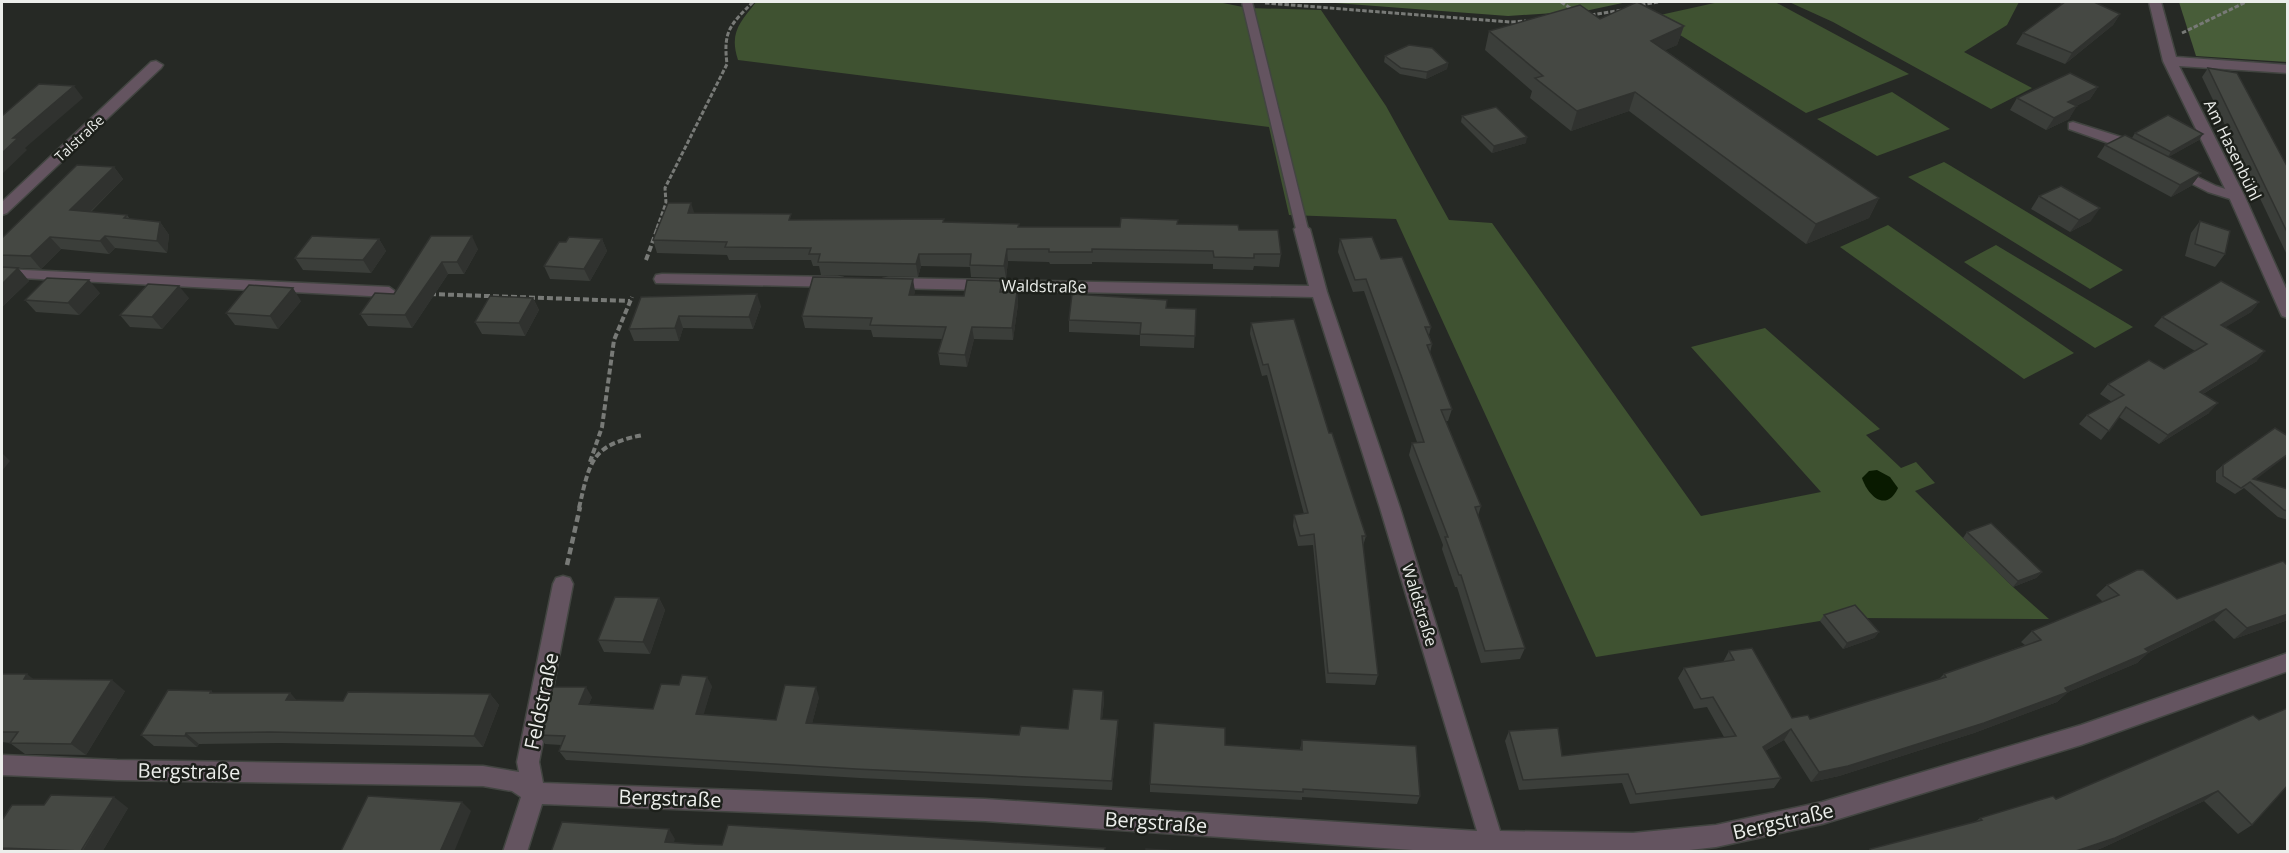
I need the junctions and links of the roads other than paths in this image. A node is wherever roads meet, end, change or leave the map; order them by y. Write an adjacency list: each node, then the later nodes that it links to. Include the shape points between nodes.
1 (1247, 2): 11 (lane)
2 (2155, 2): 3 (street, Am Hasenbühl)
3 (2170, 61): 5 (street); 9 (street, Am Hasenbühl)
4 (156, 65): 10 (street, Talstraße)
5 (2288, 69)
6 (2073, 126): 7 (lane, via 2120,141)
7 (2140, 152)
8 (2171, 168): 9 (lane)
9 (2237, 197): 18 (street, Am Hasenbühl)
10 (2, 210)
11 (1302, 229): 17 (street, Waldstraße)
12 (2, 273): 16 (lane)
13 (662, 279): 14 (street)
14 (852, 282)
15 (876, 283): 17 (street, Waldstraße)
16 (389, 292)
17 (1319, 292): 23 (street, Waldstraße, via 1390,508)
18 (2288, 312)
19 (563, 584): 22 (street, Feldstraße, via 528,762)
20 (2288, 662): 23 (street, Bergstraße, via 2080,735 1811,815 1716,836)
21 (2, 765): 22 (street, Bergstraße, via 483,776 516,781)
22 (534, 793): 23 (street, Bergstraße, via 985,810); 24 (street, Feldstraße)
23 (1492, 847)
24 (516, 852)

